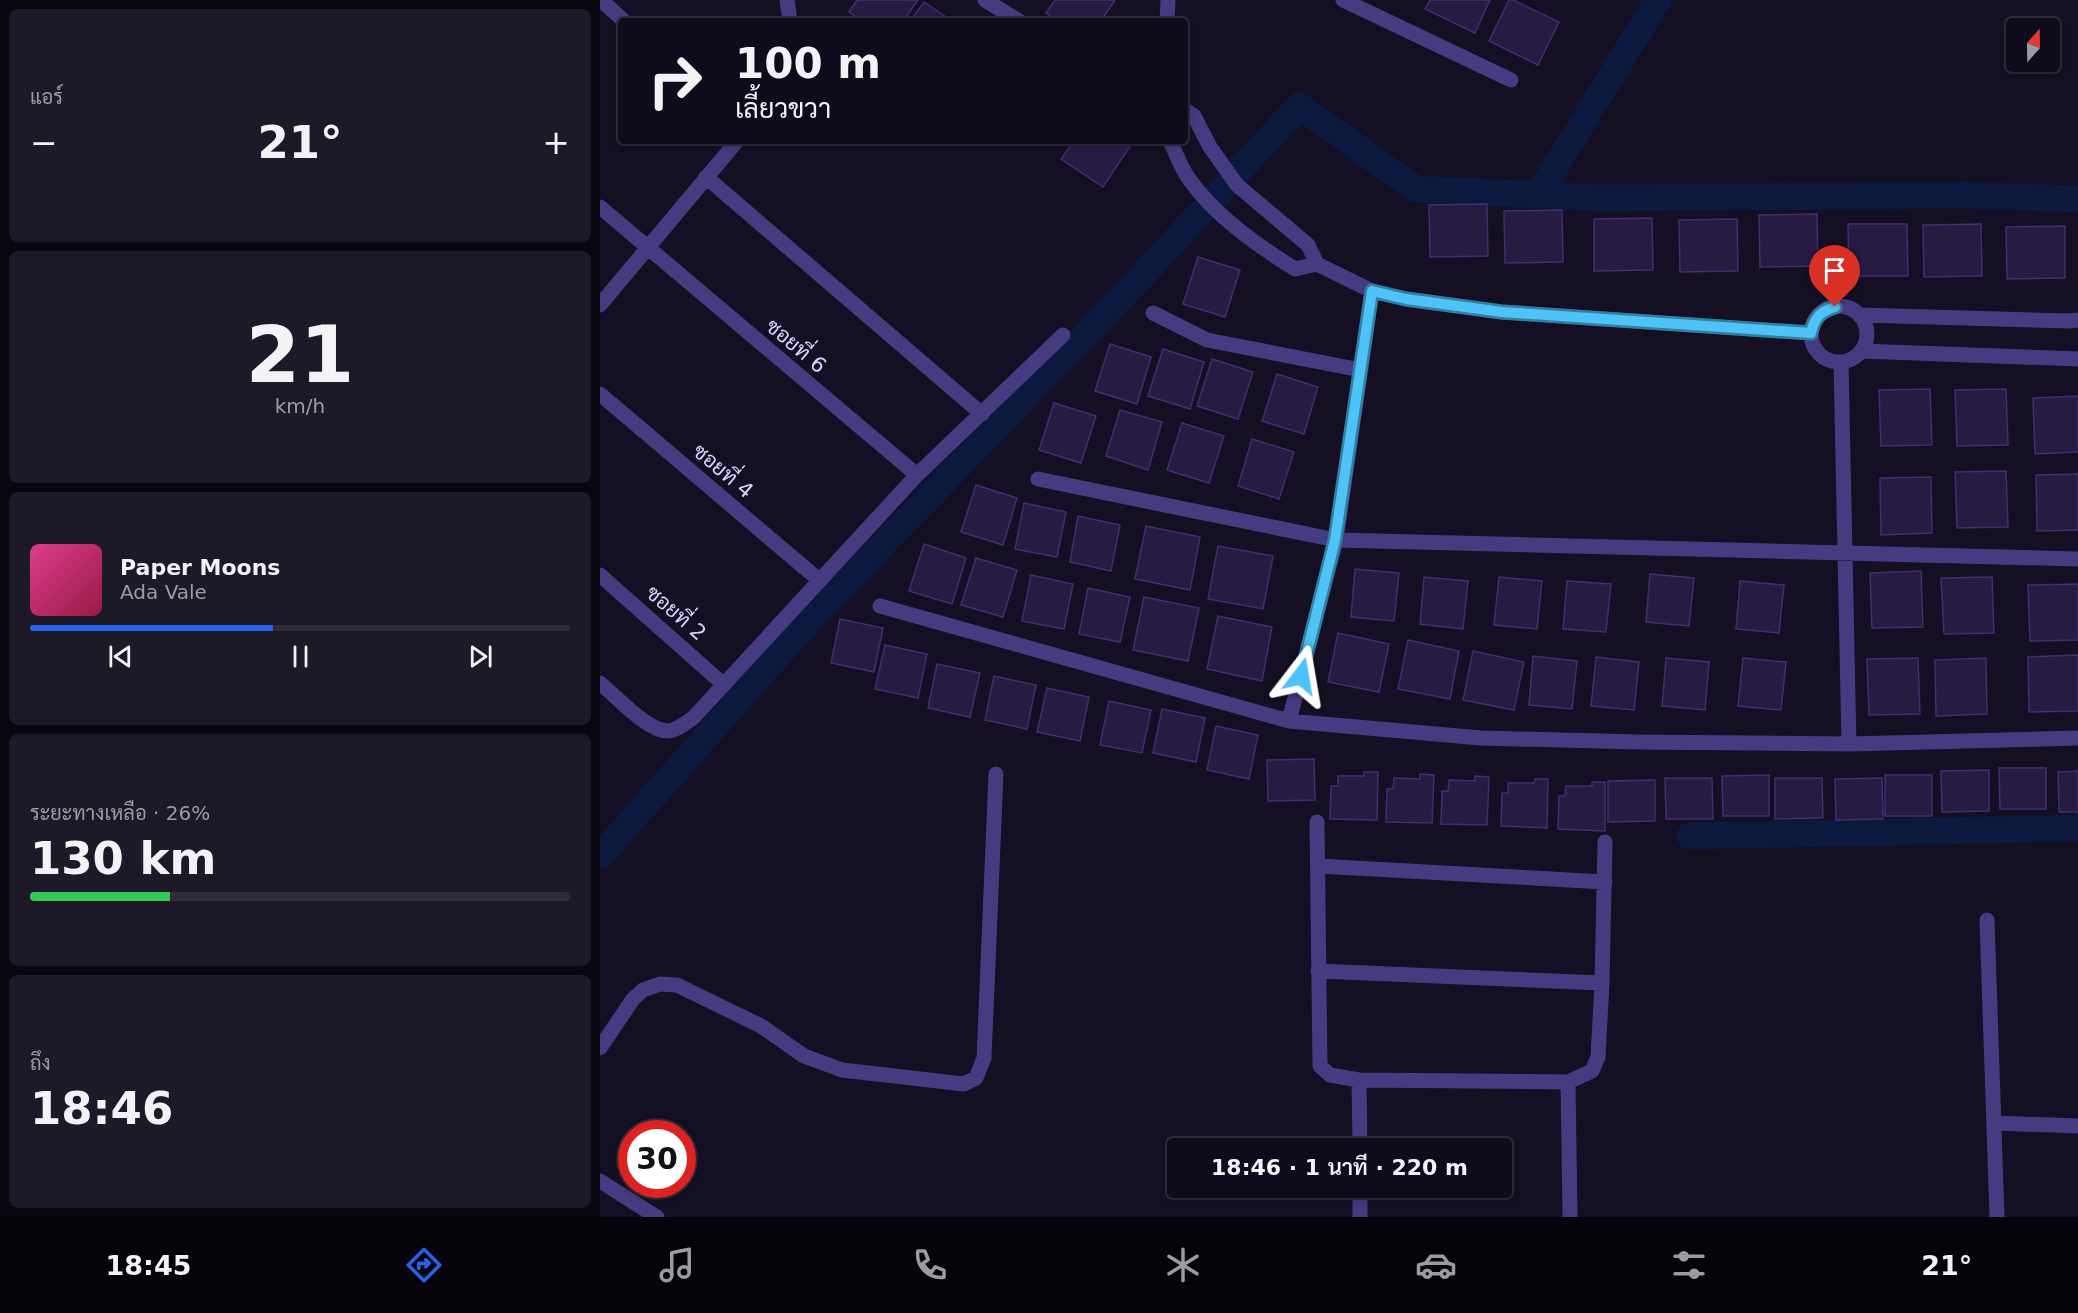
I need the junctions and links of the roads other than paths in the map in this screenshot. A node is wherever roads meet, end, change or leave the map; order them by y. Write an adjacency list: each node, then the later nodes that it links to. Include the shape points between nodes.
1 (601, 0): 6 (street)
2 (787, 0): 7 (street)
3 (985, 0): 8 (street)
4 (1168, 0): 9 (street)
5 (1343, 0): 10 (street)
6 (621, 18)
7 (790, 18)
8 (1014, 18)
9 (1167, 18)
10 (1511, 80)
11 (1188, 112): 17 (street, via 1237,185 1308,245)
12 (734, 144): 14 (street)
13 (1171, 144): 17 (street, via 1187,177 1220,214 1295,269)
14 (706, 177): 16 (street); 30 (street)
15 (600, 207): 16 (street, ซอยที่ 6)
16 (647, 249): 19 (street); 31 (street, ซอยที่ 6)
17 (1317, 264): 18 (street)
18 (1372, 291): 23 (street, via 1502,312); 28 (street)
19 (600, 305)
20 (1153, 313): 28 (street, via 1207,340)
21 (1860, 315): 22 (street); 23 (street, via 1844,307 1826,310 1818,316); 25 (street, via 1867,332)
22 (2078, 320)
23 (1811, 333): 27 (street, via 1816,351)
24 (1063, 335): 30 (street)
25 (1861, 351): 26 (street); 27 (street)
26 (2078, 359)
27 (1841, 362): 34 (street)
28 (1361, 370): 33 (street)
29 (600, 394): 37 (street, ซอยที่ 4)
30 (982, 414): 31 (street)
31 (917, 475): 37 (street)
32 (1038, 479): 33 (street)
33 (1335, 540): 34 (street); 41 (street)
34 (1845, 553): 35 (street); 43 (street)
35 (2078, 559)
36 (600, 575): 40 (street, ซอยที่ 2)
37 (819, 580): 40 (street)
38 (880, 606): 41 (street)
39 (600, 683): 40 (street, via 644,722 667,731 693,718)
40 (723, 684)
41 (1289, 721): 43 (street, via 1481,738)
42 (2078, 738): 43 (street)
43 (1849, 744)
44 (996, 774): 52 (street, via 984,1058 976,1078 964,1084 842,1070 804,1056 761,1026 676,986 660,984 643,990 633,999)
45 (1317, 822): 47 (street)
46 (1605, 842): 48 (street)
47 (1318, 866): 48 (street); 50 (street)
48 (1605, 882): 51 (street)
49 (1987, 920): 55 (street)
50 (1318, 971): 51 (street); 53 (street, via 1320,1066 1330,1076)
51 (1602, 983): 54 (street, via 1598,1057 1592,1071)
52 (600, 1048)
53 (1359, 1080): 54 (street); 57 (street)
54 (1568, 1082): 62 (street)
55 (1994, 1123): 56 (street); 63 (street)
56 (2078, 1125)
57 (1360, 1138)
58 (600, 1181): 60 (street)
59 (1360, 1198): 61 (street)
60 (657, 1217)
61 (1360, 1217)
62 (1570, 1217)
63 (1997, 1217)

